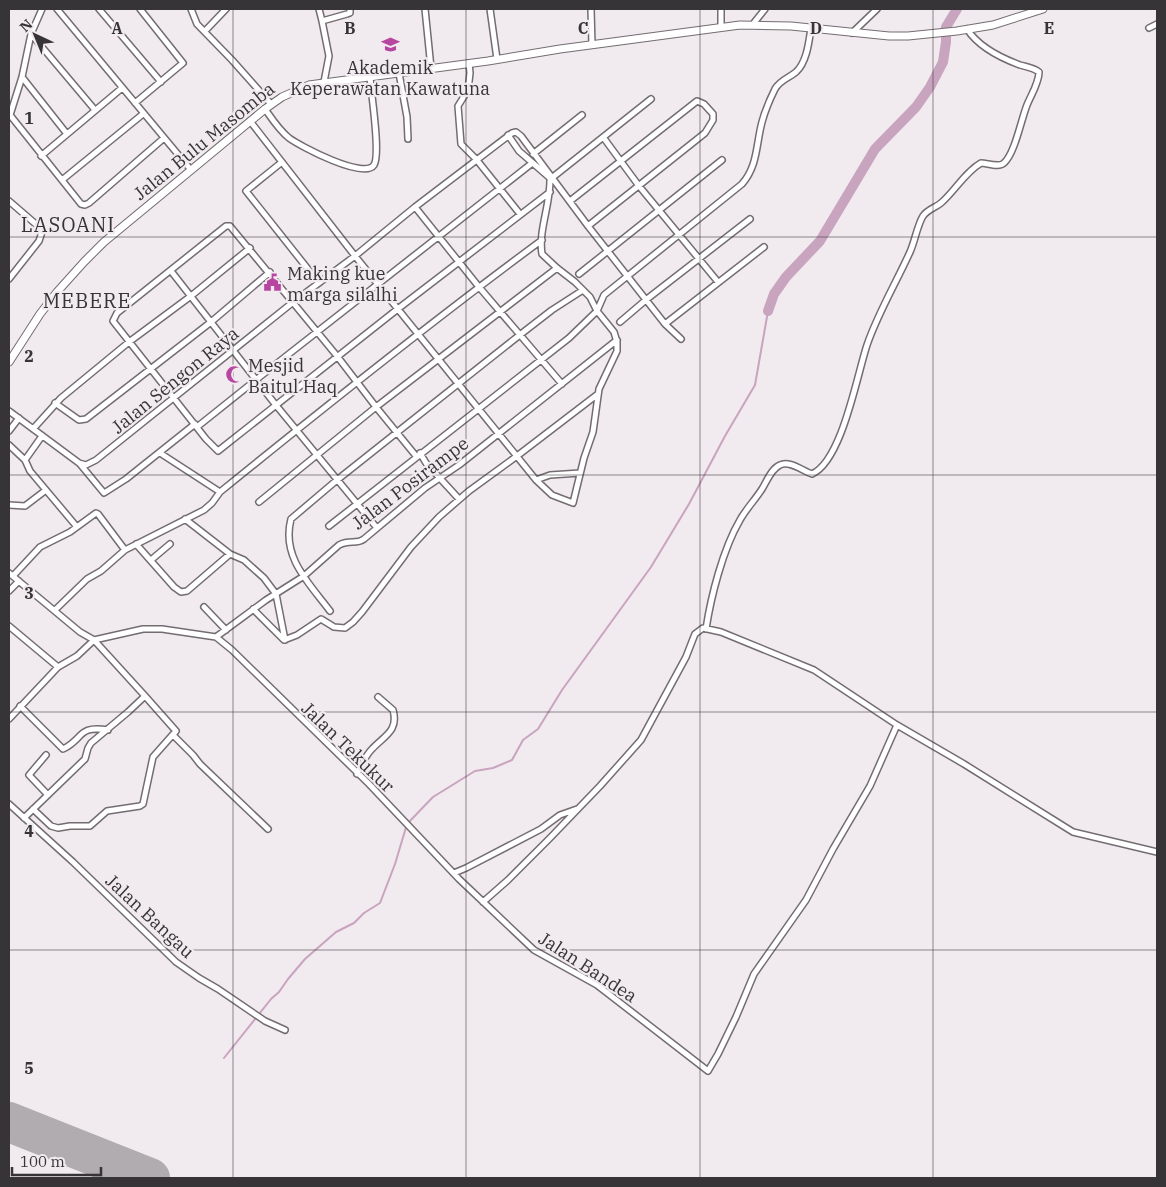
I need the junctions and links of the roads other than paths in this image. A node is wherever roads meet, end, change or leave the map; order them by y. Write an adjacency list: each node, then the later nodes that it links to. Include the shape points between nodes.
1 (42, 9): 26 (street)
2 (57, 9): 36 (street)
3 (99, 9): 34 (street)
4 (140, 9): 34 (street, via 183,62)
5 (191, 9): 24 (street, via 196,24)
6 (226, 9): 24 (street)
7 (319, 9): 17 (street)
8 (350, 9): 17 (street, via 350,13)
9 (425, 9): 30 (street)
10 (490, 9): 28 (street)
11 (591, 9): 27 (street)
12 (721, 9): 20 (street)
13 (765, 9): 18 (street)
14 (877, 9): 25 (street)
15 (1043, 9): 16 (street, Jalan Bulu Masomba)
16 (1028, 11): 23 (street, Jalan Bulu Masomba, via 1008,21)
17 (322, 21): 35 (street, via 329,56)
18 (753, 24): 20 (street, Jalan Bulu Masomba); 21 (street, Jalan Bulu Masomba)
19 (1157, 24): 22 (street)
20 (721, 27): 27 (street, Jalan Bulu Masomba)
21 (811, 28): 25 (street, Jalan Bulu Masomba); 71 (street, via 808,46 797,71 780,82 762,122 750,175)
22 (1149, 28)
23 (967, 29): 25 (street, Jalan Bulu Masomba, via 889,36); 167 (street, via 981,45 1039,72 1014,145 1004,163 1000,166 981,163 975,166 940,204 922,217 911,250 868,343 845,423 826,463 812,474 786,463 773,470 731,538 711,596)
24 (204, 31): 39 (street)
25 (852, 32)
26 (31, 34): 32 (street); 41 (street)
27 (592, 45): 28 (street, Jalan Bulu Masomba)
28 (498, 59): 29 (street, Jalan Bulu Masomba)
29 (469, 63): 30 (street, Jalan Bulu Masomba); 53 (street, via 468,90 458,106 460,136 461,144)
30 (431, 68): 31 (street, Jalan Bulu Masomba)
31 (399, 73): 33 (street, Jalan Bulu Masomba); 50 (street)
32 (22, 77): 44 (street); 46 (street)
33 (370, 77): 35 (street, Jalan Bulu Masomba); 40 (street, via 376,137 375,162 370,168 349,166 308,150 288,137)
34 (161, 82): 38 (street)
35 (324, 82): 39 (street, Jalan Bulu Masomba, via 292,92)
36 (122, 88): 38 (street); 41 (street)
37 (652, 99): 48 (street)
38 (135, 104): 42 (street)
39 (271, 104): 40 (street, Jalan Bulu Masomba)
40 (264, 109): 45 (street, Jalan Bulu Masomba)
41 (95, 110): 46 (street)
42 (143, 114): 49 (street); 60 (street)
43 (582, 115): 51 (street)
44 (9, 116): 52 (street)
45 (250, 121): 56 (street); 58 (street, Jalan Bulu Masomba)
46 (67, 134): 52 (street)
47 (508, 135): 51 (street, via 519,134); 53 (street, Jalan Sengon Raya); 57 (street)
48 (602, 137): 55 (street); 59 (street)
49 (164, 138): 58 (street); 60 (street, via 86,205 81,204)
50 (408, 140)
51 (534, 154): 59 (street)
52 (41, 156): 60 (street)
53 (476, 159): 62 (street); 66 (street, Jalan Sengon Raya)
54 (722, 160): 67 (street)
55 (621, 161): 61 (street); 61 (street, via 697,101 713,114 706,133); 65 (street)
56 (282, 162): 77 (street); 87 (street, via 246,192)
57 (532, 164): 62 (street); 63 (street, via 549,176)
58 (191, 170): 110 (street, Jalan Bulu Masomba, via 84,262 46,307)
59 (553, 177): 65 (street)
60 (62, 180)
61 (639, 186): 67 (street); 70 (street)
62 (501, 189): 68 (street); 72 (street)
63 (550, 192): 68 (street); 73 (street)
64 (9, 201): 85 (street, via 42,232 39,241)
65 (570, 201): 70 (street)
66 (415, 207): 72 (street); 77 (street, Jalan Sengon Raya)
67 (659, 210): 71 (street); 76 (street)
68 (520, 214): 79 (street)
69 (750, 219): 78 (street)
70 (588, 226): 76 (street)
71 (679, 235): 78 (street); 84 (street)
72 (439, 237): 79 (street); 88 (street)
73 (542, 240): 80 (street, via 542,254); 89 (street)
74 (250, 248): 81 (street, via 230,226 226,226); 82 (street); 91 (street)
75 (764, 248): 86 (street)
76 (608, 251): 83 (street); 84 (street)
77 (355, 256): 87 (street, Jalan Sengon Raya); 88 (street)
78 (699, 259): 86 (street); 92 (street)
79 (458, 262): 89 (street); 94 (street)
80 (557, 268): 90 (street); 95 (street)
81 (171, 271): 91 (street); 105 (street, via 114,316 113,321)
82 (270, 272): 93 (street); 97 (street)
83 (578, 274)
84 (628, 275): 92 (street); 96 (street, via 604,295)
85 (9, 279)
86 (718, 282): 99 (street)
87 (318, 283): 93 (street, Jalan Sengon Raya)
88 (379, 283): 94 (street); 100 (street)
89 (479, 287): 95 (street); 101 (street)
90 (583, 290): 96 (street); 102 (street)
91 (191, 296): 97 (street); 105 (street)
92 (647, 299): 98 (street); 99 (street)
93 (292, 303): 100 (street); 106 (street, Jalan Sengon Raya)
94 (398, 308): 101 (street); 107 (street)
95 (501, 311): 102 (street); 108 (street)
96 (597, 311): 104 (street, via 608,322); 109 (street)
97 (211, 322): 106 (street); 111 (street)
98 (620, 322)
99 (666, 324): 103 (street)
100 (316, 332): 107 (street); 112 (street)
101 (419, 333): 108 (street); 113 (street)
102 (520, 334): 109 (street); 114 (street)
103 (681, 339)
104 (617, 340): 115 (street, Jalan Posirampe); 116 (street, via 617,351)
105 (130, 342): 111 (street); 118 (street)
106 (235, 350): 112 (street); 117 (street, Jalan Sengon Raya)
107 (338, 356): 113 (street); 119 (street)
108 (438, 358): 114 (street); 120 (street)
109 (542, 359): 115 (street); 121 (street)
110 (9, 362)
111 (151, 368): 117 (street); 118 (street, via 83,421)
112 (257, 379): 119 (street); 124 (street)
113 (357, 381): 120 (street); 126 (street)
114 (459, 384): 121 (street); 128 (street)
115 (562, 384): 129 (street, Jalan Posirampe)
116 (598, 394): 135 (street); 138 (street, via 593,432)
117 (174, 398): 124 (street); 137 (street, Jalan Sengon Raya, via 96,460 86,465)
118 (55, 403): 125 (street)
119 (275, 404): 124 (street, via 218,451); 126 (street)
120 (376, 407): 128 (street); 133 (street)
121 (478, 409): 129 (street); 134 (street)
122 (9, 411): 123 (street)
123 (19, 418): 125 (street); 127 (street)
124 (196, 426): 132 (street)
125 (33, 429): 130 (street)
126 (297, 429): 133 (street); 143 (street)
127 (9, 431)
128 (397, 432): 134 (street); 140 (street)
129 (499, 433): 135 (street); 139 (street, Jalan Posirampe)
130 (42, 436): 136 (street); 137 (street)
131 (9, 446): 136 (street)
132 (160, 453): 137 (street, via 104,493); 143 (street)
133 (317, 454): 140 (street); 145 (street)
134 (418, 454): 139 (street); 146 (street)
135 (517, 456): 141 (street); 144 (street)
136 (25, 460): 142 (street)
137 (79, 463)
138 (580, 473): 141 (street, via 550,475); 141 (street, via 573,503 552,495)
139 (439, 477): 144 (street); 151 (street, Jalan Posirampe)
140 (337, 480): 146 (street); 158 (street, via 291,519 290,550)
141 (536, 480)
142 (46, 490): 147 (street, via 25,506); 150 (street)
143 (220, 492): 148 (street, via 204,510)
144 (460, 499): 171 (street, via 418,539 348,626 334,627 321,619)
145 (259, 502)
146 (356, 504): 149 (street); 151 (street)
147 (9, 505)
148 (185, 519): 152 (street); 155 (street)
149 (329, 526)
150 (77, 527): 154 (street, via 97,513); 157 (street, via 40,547)
151 (377, 528): 158 (street, Jalan Posirampe, via 360,542 339,545)
152 (136, 544): 154 (street); 156 (street)
153 (170, 544): 156 (street)
154 (125, 550): 164 (street, via 87,579)
155 (230, 554): 156 (street, via 184,592 174,587); 161 (street, via 244,560)
156 (151, 560)
157 (11, 574): 159 (street)
158 (304, 576): 161 (street, Jalan Posirampe); 165 (street)
159 (19, 581): 160 (street); 164 (street)
160 (9, 590)
161 (276, 594): 163 (street, Jalan Posirampe); 171 (street)
162 (204, 607): 168 (street)
163 (253, 609): 168 (street, Jalan Posirampe); 171 (street)
164 (55, 610): 170 (street)
165 (330, 610)
166 (9, 626): 172 (street)
167 (706, 629): 177 (street, via 722,632 814,670); 185 (street, via 700,630 693,638 641,740)
168 (226, 630): 169 (street, Jalan Posirampe)
169 (216, 637): 170 (street, via 143,628); 181 (street, Jalan Tekukur)
170 (94, 640): 172 (street, via 77,656); 173 (street)
171 (285, 640)
172 (58, 667): 175 (street)
173 (145, 696): 178 (street); 179 (street, via 176,730)
174 (378, 697): 181 (street, via 393,710 395,720 390,733 370,751)
175 (20, 706): 176 (street); 178 (street, via 63,750 89,729)
176 (9, 719)
177 (897, 725): 188 (street, via 1073,832); 191 (street, Jalan Bandea, via 870,786 806,900 754,974 708,1071 597,985 534,950)
178 (108, 730): 182 (street, via 88,746 85,759)
179 (173, 735): 184 (street, via 153,756 140,806 107,811 90,826 58,828 51,826); 187 (street)
180 (46, 755): 182 (street, via 29,775)
181 (357, 774): 189 (street, Jalan Tekukur)
182 (48, 795): 184 (street)
183 (9, 804): 186 (street, Jalan Bangau)
184 (33, 809): 186 (street)
185 (577, 809): 189 (street, via 560,815 541,829); 191 (street)
186 (24, 818): 192 (street, Jalan Bangau, via 176,962 265,1021)
187 (268, 829)
188 (1157, 852)
189 (454, 873): 190 (street, Jalan Tekukur)
190 (459, 878): 191 (street, Jalan Bandea)
191 (483, 902)
192 (285, 1030)

